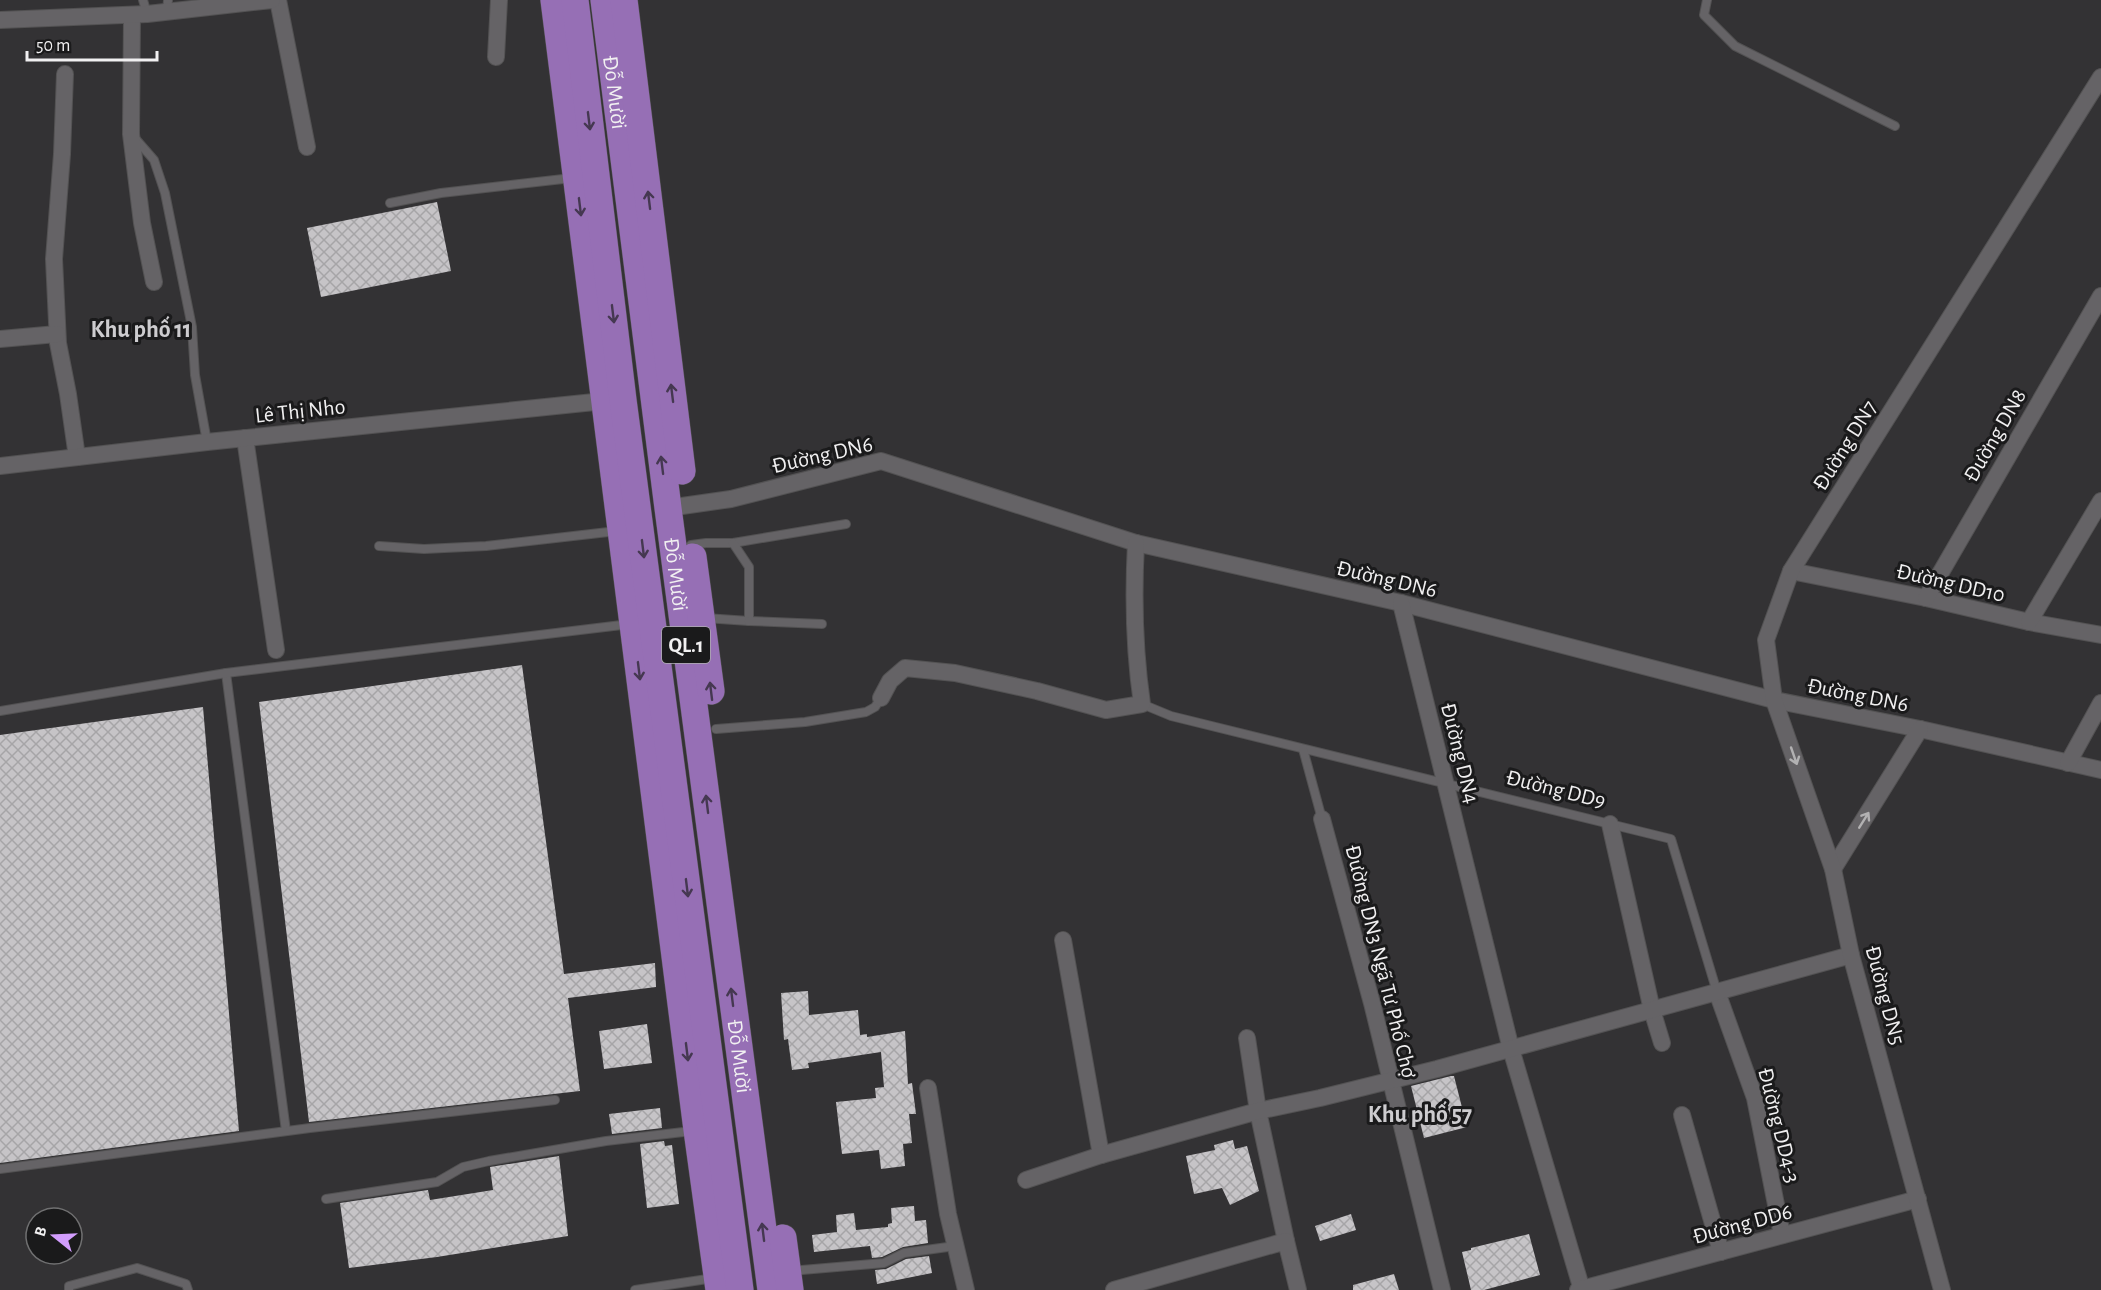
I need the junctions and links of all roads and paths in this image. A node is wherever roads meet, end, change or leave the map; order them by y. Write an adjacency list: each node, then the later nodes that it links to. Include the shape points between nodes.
1 (272, 0): 8 (street)
2 (278, 0): 18 (street)
3 (499, 0): 12 (street)
4 (575, 0): 15 (highway, Đỗ Mười / QL.1)
5 (604, 0): 31 (highway, Đỗ Mười / QL.1, one-way to 5)
6 (624, 0): 31 (highway, Đỗ Mười / QL.1, one-way to 6)
7 (1707, 0): 16 (lane, via 1704,15 1736,46)
8 (168, 6): 10 (street)
9 (555, 6): 15 (highway); 19 (highway, Đỗ Mười / QL.1)
10 (141, 10): 11 (street); 17 (street)
11 (0, 20)
12 (496, 57)
13 (65, 74): 23 (street, via 54,260)
14 (2101, 77): 38 (street, Đường DN7)
15 (585, 90): 25 (highway, Đỗ Mười / QL.1, one-way to 25)
16 (1895, 126)
17 (131, 134): 21 (street); 27 (lane, via 154,160 165,193 192,327 195,375)
18 (307, 147)
19 (576, 177): 20 (lane); 25 (highway, Đỗ Mười / QL.1, one-way to 25)
20 (390, 203)
21 (154, 282)
22 (2101, 296): 39 (street, Đường DN8)
23 (57, 334): 24 (street); 28 (street)
24 (0, 339)
25 (614, 401): 26 (street, Lê Thị Nho); 33 (highway, Đỗ Mười / QL.1); 87 (highway, Đỗ Mười / QL.1, one-way to 87)
26 (245, 438): 27 (street, Lê Thị Nho); 47 (street)
27 (207, 442): 28 (street, Lê Thị Nho)
28 (77, 457): 29 (street, Lê Thị Nho)
29 (0, 466)
30 (2101, 501): 43 (street)
31 (677, 507): 35 (street, Đường DN6, via 731,499 881,461); 36 (highway, Đỗ Mười / QL.1); 86 (highway, Đỗ Mười / QL.1, one-way to 31)
32 (846, 524): 34 (lane)
33 (621, 530): 37 (lane, via 486,546); 44 (highway, Đỗ Mười / QL.1)
34 (733, 543): 36 (lane); 42 (lane, via 750,567)
35 (1136, 543): 40 (street, Đường DN6); 51 (street, via 1136,660)
36 (692, 545): 41 (highway, Đỗ Mười / QL.1)
37 (379, 546)
38 (1791, 571): 39 (street, Đường DD10); 50 (street, Đường DN7, via 1766,640)
39 (1926, 598): 43 (street, Đường DD10)
40 (1401, 603): 50 (street, Đường DN6); 59 (street, Đường DN4)
41 (701, 618): 42 (lane); 54 (highway, Đỗ Mười / QL.1, one-way to 41)
42 (749, 621): 45 (lane)
43 (2029, 622): 46 (street, Đường DD10)
44 (633, 623): 48 (lane); 75 (highway, Đỗ Mười / QL.1, one-way to 75)
45 (822, 624)
46 (2101, 635)
47 (276, 650)
48 (226, 674): 53 (lane); 76 (lane)
49 (881, 698): 51 (street, via 890,681 905,668 955,672 1106,710); 54 (lane, via 866,712 805,722)
50 (1774, 700): 55 (street, Đường DN6); 62 (street, Đường DN7, one-way to 62)
51 (1142, 704): 56 (lane, Đường DD9, via 1171,717)
52 (2101, 704): 57 (street)
53 (0, 711)
54 (716, 729): 86 (highway, Đỗ Mười / QL.1)
55 (1920, 729): 57 (street, Đường DN6); 62 (street, one-way to 55)
56 (1303, 748): 59 (lane, Đường DD9); 60 (lane, Đường DN3 Ngã Tư Phố Chợ)
57 (2068, 763): 58 (street, Đường DN6)
58 (2101, 770)
59 (1446, 783): 61 (lane, Đường DD9); 69 (street, Đường DN4)
60 (1322, 819): 70 (street, Đường DN3 Ngã Tư Phố Chợ)
61 (1610, 824): 65 (lane, Đường DD9, via 1671,839); 66 (street)
62 (1833, 869): 64 (street, Đường DN5)
63 (1063, 940): 77 (street)
64 (1851, 954): 65 (street); 81 (street, Đường DN5)
65 (1717, 992): 66 (street); 82 (street, Đường DD4-3, via 1755,1098)
66 (1652, 1010): 68 (street); 69 (street)
67 (1247, 1038): 73 (street)
68 (1662, 1043)
69 (1511, 1049): 70 (street); 95 (street)
70 (1390, 1081): 73 (street); 94 (street, Đường DN3 Ngã Tư Phố Chợ)
71 (928, 1088): 84 (street)
72 (555, 1100): 76 (lane)
73 (1258, 1111): 77 (street); 83 (street)
74 (1682, 1115): 85 (street)
75 (697, 1130): 80 (lane, via 489,1161 463,1167 437,1182); 87 (highway, Đỗ Mười / QL.1)
76 (286, 1131): 78 (lane)
77 (1101, 1155): 79 (street)
78 (0, 1169)
79 (1026, 1180)
80 (326, 1198)
81 (1918, 1199): 82 (street, Đường DD6); 96 (street, Đường DN5)
82 (1782, 1235): 85 (street, Đường DD6)
83 (1286, 1241): 92 (street); 93 (street)
84 (955, 1246): 86 (lane, via 904,1253 878,1264); 91 (street)
85 (1721, 1252): 95 (street, Đường DD6)
86 (783, 1284)
87 (726, 1286): 90 (lane)
88 (69, 1290): 89 (lane, via 69,1286 137,1268 186,1284)
89 (188, 1290)
90 (634, 1290)
91 (966, 1290)
92 (1114, 1290)
93 (1298, 1290)
94 (1442, 1290)
95 (1581, 1290)
96 (1942, 1290)

